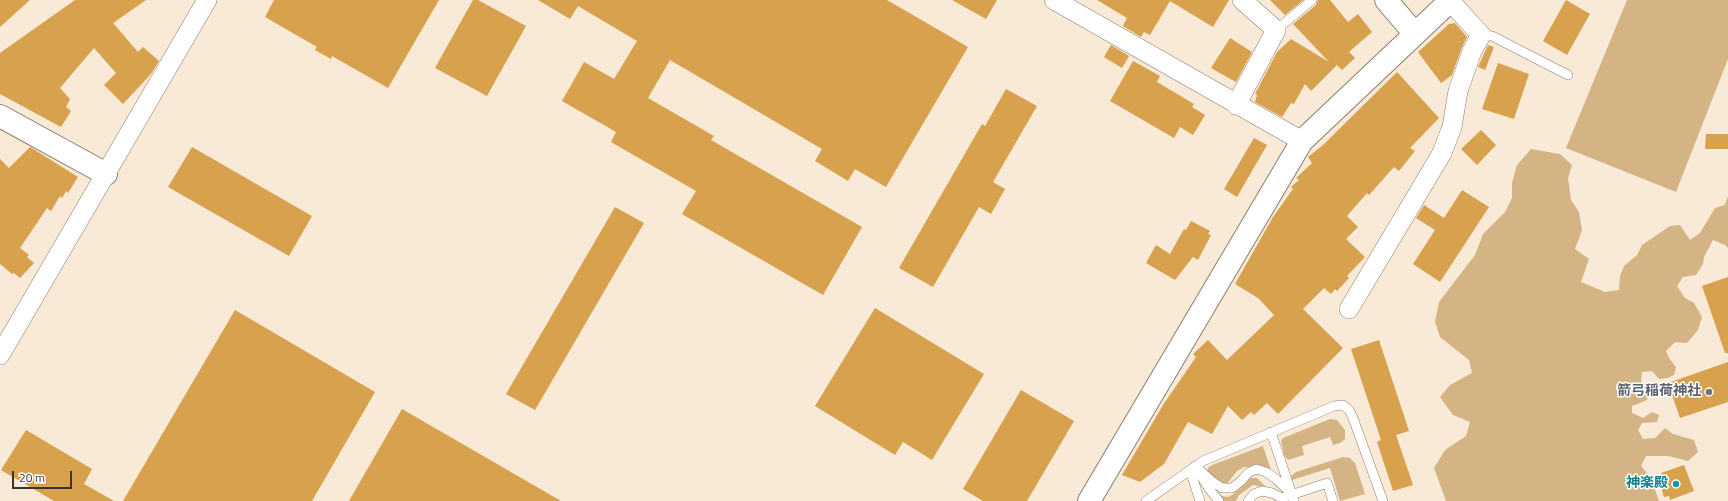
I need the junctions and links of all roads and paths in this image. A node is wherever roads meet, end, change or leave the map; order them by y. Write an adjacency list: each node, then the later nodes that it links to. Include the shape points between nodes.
1 (207, 0): 14 (street)
2 (1054, 0): 11 (street)
3 (1242, 0): 7 (street)
4 (1312, 0): 7 (lane)
5 (1386, 0): 8 (street)
6 (1450, 1): 8 (street); 9 (street)
7 (1276, 30): 11 (street)
8 (1415, 34): 13 (street)
9 (1481, 35): 10 (lane, via 1492,36); 15 (street, via 1472,51 1458,91 1452,127 1442,153)
10 (1568, 75)
11 (1236, 105): 13 (street)
12 (0, 116): 14 (street)
13 (1302, 141): 20 (street)
14 (106, 174): 16 (street)
15 (1348, 309)
16 (0, 355)
17 (1271, 432): 18 (lane, via 1202,461); 19 (lane); 26 (lane, via 1334,406 1343,405 1353,418)
18 (1192, 468): 19 (lane, via 1222,488 1232,488 1256,469 1276,479); 21 (lane); 22 (lane); 23 (lane)
19 (1293, 498): 24 (lane, via 1282,498 1262,491 1254,494); 25 (lane, via 1327,483)
20 (1089, 501)
21 (1146, 501)
22 (1200, 501)
23 (1219, 501)
24 (1248, 501)
25 (1333, 501)
26 (1382, 501)

